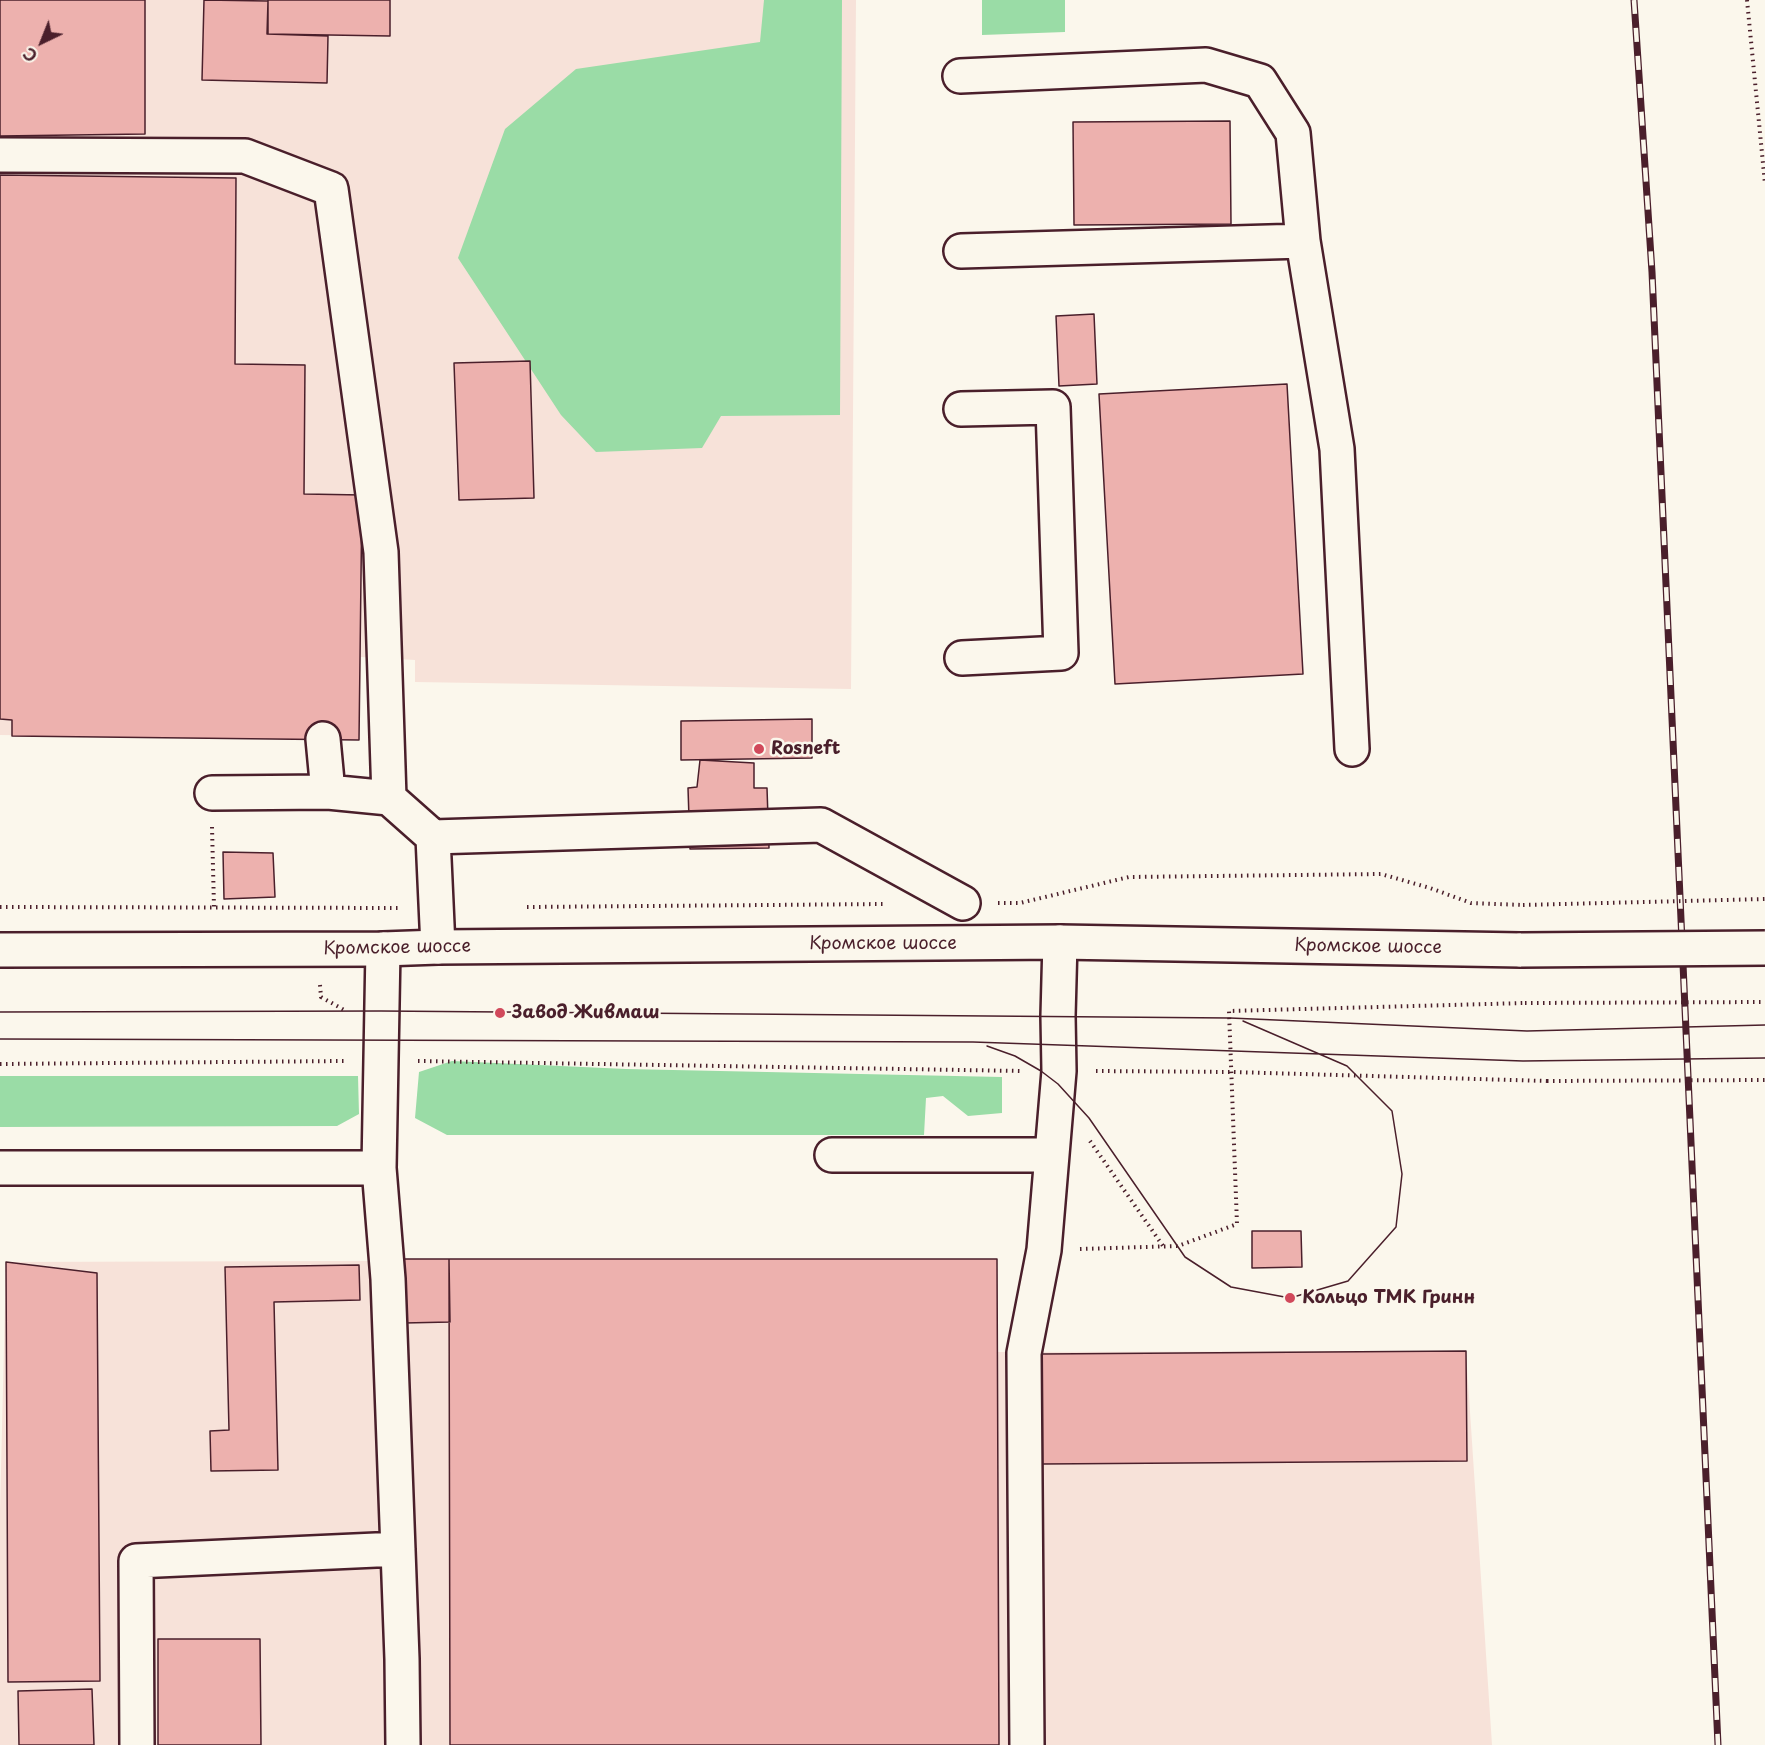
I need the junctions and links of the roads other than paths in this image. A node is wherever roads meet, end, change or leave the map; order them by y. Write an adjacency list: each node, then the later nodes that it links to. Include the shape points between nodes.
1 (960, 76): 3 (main road, via 1206,66 1260,81 1293,133)
2 (0, 155): 11 (main road, via 245,156 331,189 381,552)
3 (1303, 242): 4 (main road); 8 (main road, via 1337,449)
4 (961, 251)
5 (961, 409): 6 (main road, via 1053,407 1061,653)
6 (962, 658)
7 (323, 739): 9 (main road)
8 (1352, 749)
9 (328, 792): 10 (main road); 11 (main road)
10 (212, 793)
11 (388, 798): 12 (main road)
12 (433, 837): 13 (main road, via 820,825); 15 (main road)
13 (963, 903)
14 (1060, 942): 15 (main road, Кромское шоссе); 16 (main road, Кромское шоссе, bridge, via 1521,950); 20 (main road, via 1059,1071)
15 (438, 947): 17 (main road, Кромское шоссе)
16 (1765, 948)
17 (383, 949): 18 (main road, Кромское шоссе); 22 (main road)
18 (0, 950)
19 (832, 1155): 20 (main road)
20 (1052, 1155): 26 (main road, via 1044,1250 1024,1353)
21 (0, 1168): 22 (main road)
22 (379, 1168): 23 (main road, via 388,1279)
23 (398, 1548): 24 (main road, via 136,1561); 25 (main road)
24 (136, 1745)
25 (403, 1745)
26 (1027, 1745)

